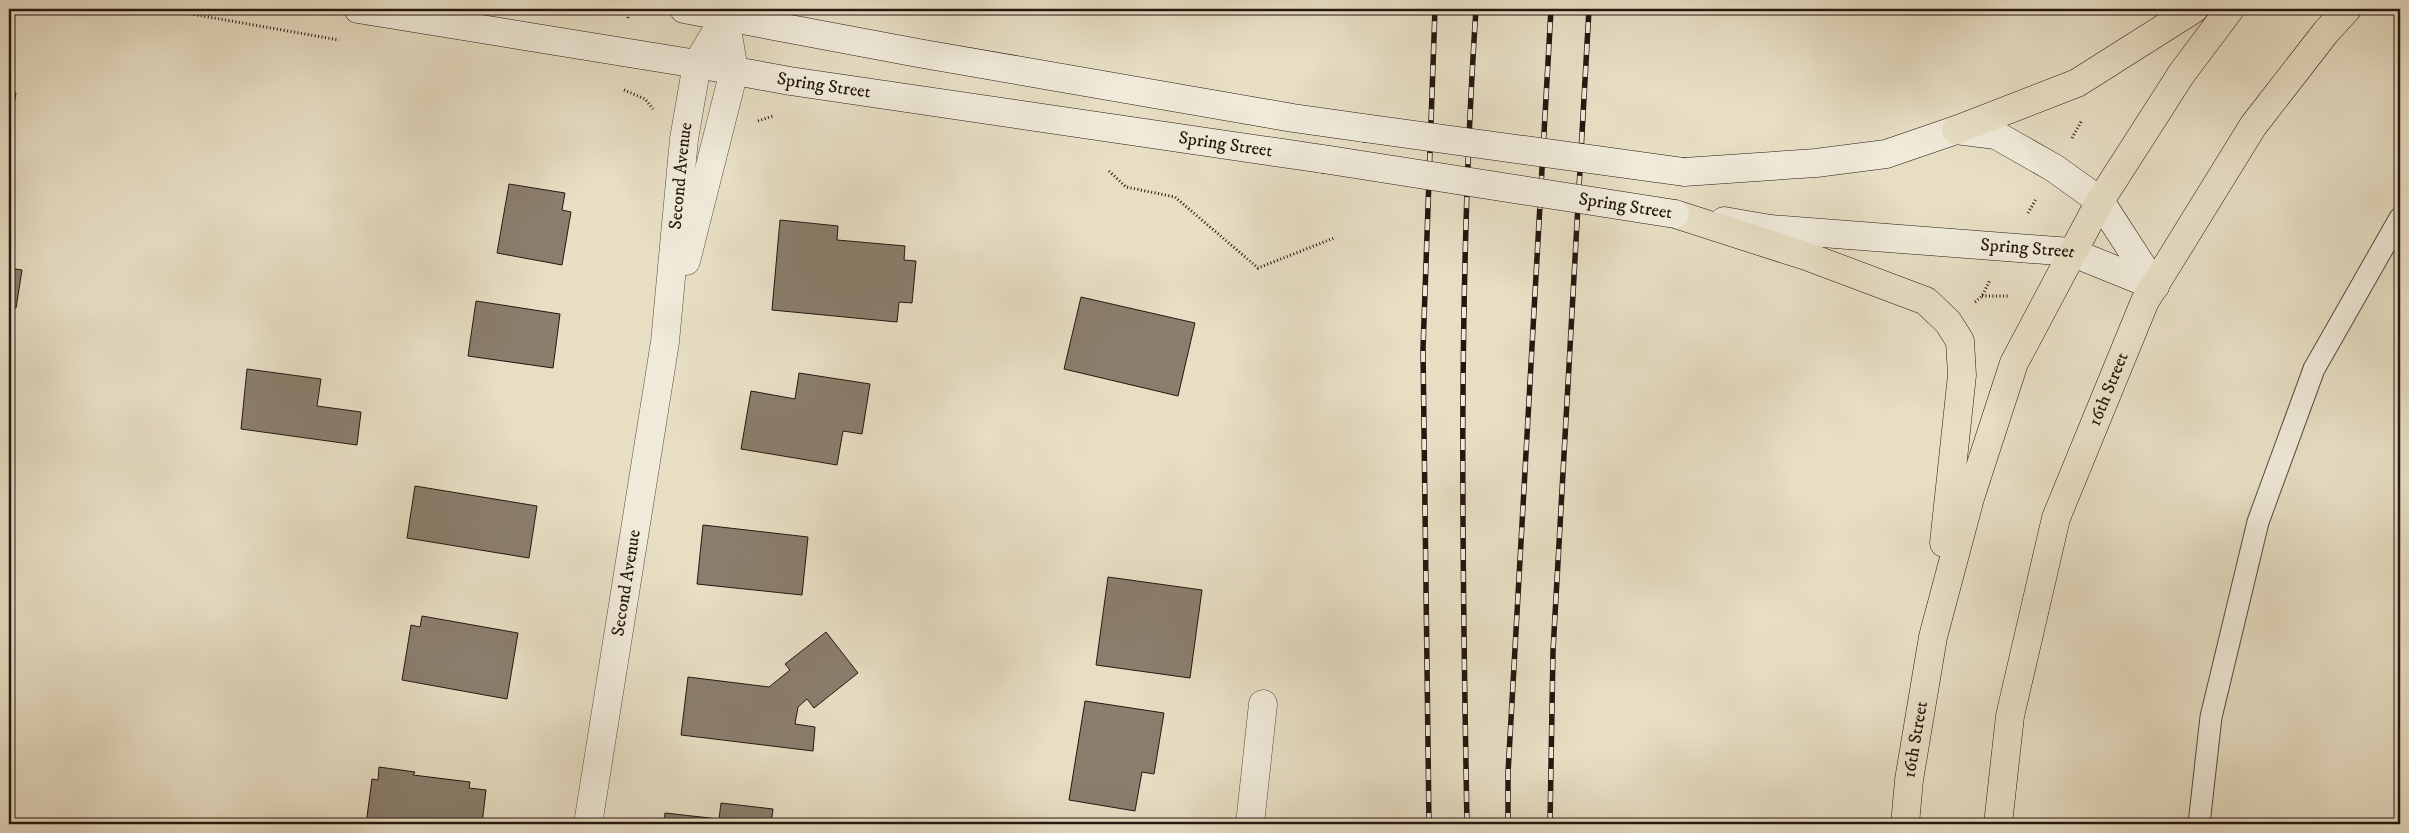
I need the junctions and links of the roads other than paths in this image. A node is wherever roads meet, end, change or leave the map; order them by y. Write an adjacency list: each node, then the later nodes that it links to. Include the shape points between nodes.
1 (358, 9): 7 (main road, Spring Street)
2 (684, 9): 6 (main road, Spring Street)
3 (2194, 9): 9 (main road, via 2077,83)
4 (2230, 9): 10 (main road, 16th Street, via 2182,73)
5 (2347, 9): 14 (main road, 16th Street, via 2253,126)
6 (725, 13): 7 (main road, Second Avenue); 8 (main road, Second Avenue); 9 (main road, Spring Street, bridge, via 797,32 1292,118 1684,172 1816,163 1886,154)
7 (697, 64): 8 (main road, Spring Street); 15 (main road, Second Avenue, via 684,138)
8 (734, 71): 11 (main road, Spring Street, bridge); 15 (main road, Second Avenue)
9 (1956, 130): 10 (main road, Spring Street, via 1996,135 2054,168)
10 (2100, 201): 13 (main road, 16th Street); 14 (main road, Spring Street)
11 (1675, 214): 13 (main road, Spring Street, via 1770,229); 16 (main road, via 1806,256 1926,301 1948,322 1960,341 1962,375)
12 (2400, 218): 22 (lane, via 2314,369 2258,522 2211,717)
13 (2071, 252): 14 (main road, Spring Street); 16 (main road, 16th Street, via 2014,363 1970,498)
14 (2155, 286): 21 (main road, 16th Street, via 2145,301 2056,518 2010,716)
15 (665, 342): 18 (main road, Second Avenue)
16 (1933, 637): 20 (main road, 16th Street)
17 (1264, 704): 19 (main road)
18 (588, 824)
19 (1250, 824)
20 (1904, 824)
21 (1998, 824)
22 (2199, 824)

